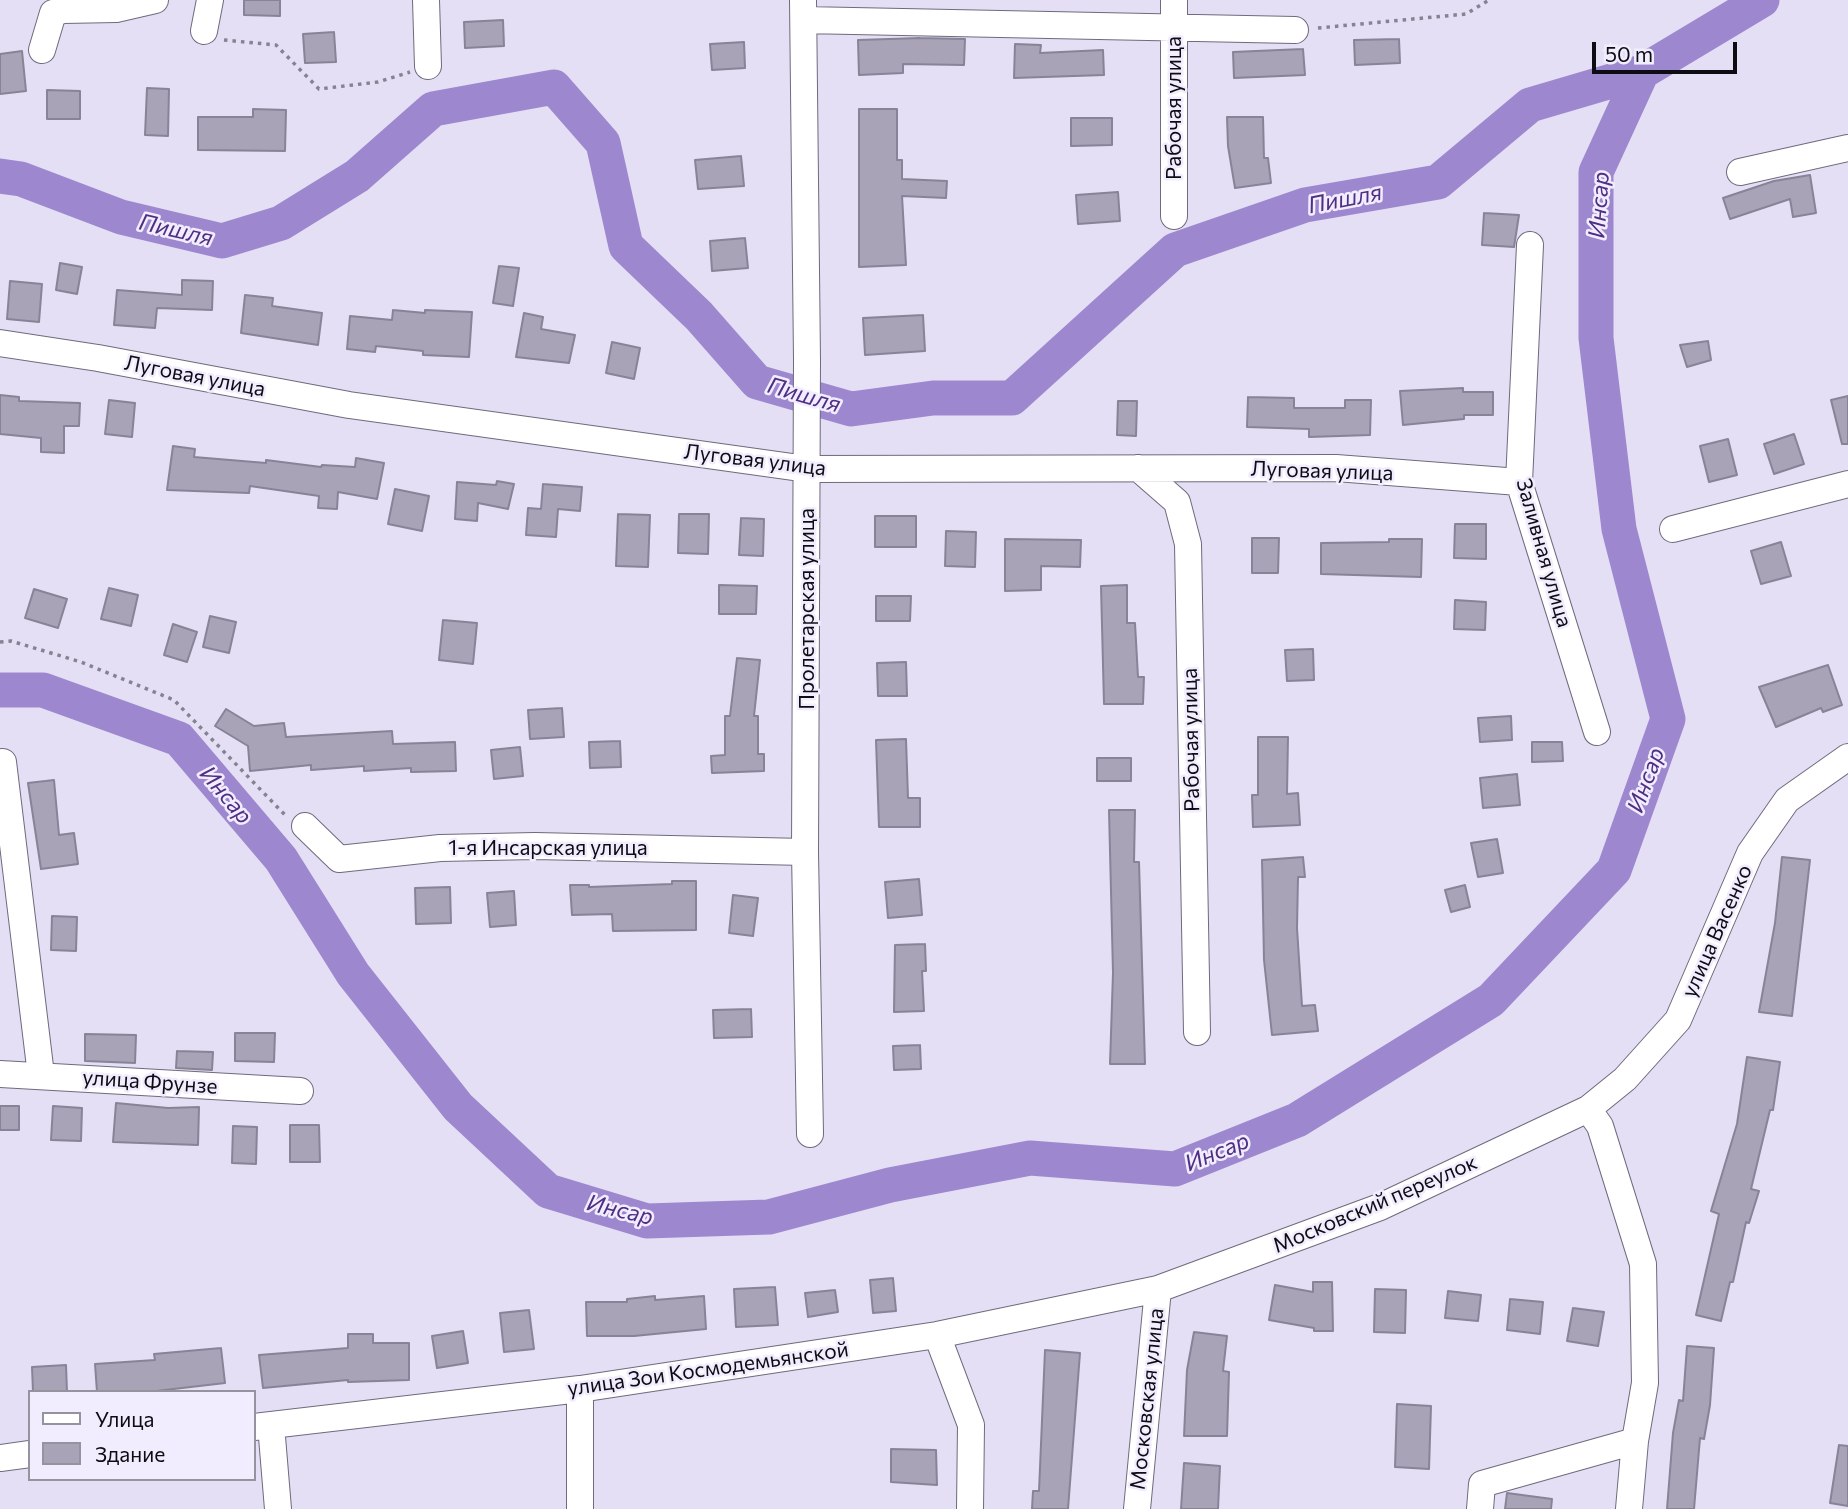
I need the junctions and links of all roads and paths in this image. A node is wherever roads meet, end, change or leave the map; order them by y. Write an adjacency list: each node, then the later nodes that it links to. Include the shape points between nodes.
1 (155, 0): 10 (street, via 116,9 53,13)
2 (210, 0): 9 (street)
3 (426, 0): 11 (street)
4 (1174, 0): 7 (street, Рабочая улица)
5 (1489, 0): 8 (path, via 1466,14)
6 (804, 10): 7 (street); 18 (street, Пролетарская улица)
7 (1174, 28): 8 (street); 14 (street, Рабочая улица)
8 (1295, 30)
9 (204, 31): 11 (path, via 208,38 276,45 319,89 378,82)
10 (42, 50)
11 (428, 66)
12 (1848, 148): 13 (street)
13 (1741, 172)
14 (1174, 216)
15 (1530, 245): 19 (street, Заливная улица)
16 (0, 343): 18 (street, Луговая улица, via 349,405)
17 (1139, 468): 18 (street, Луговая улица); 19 (street, Луговая улица, via 1336,468); 28 (street, Рабочая улица, via 1177,502 1188,544)
18 (807, 470): 27 (street, Пролетарская улица)
19 (1519, 482): 23 (street, Заливная улица)
20 (1848, 484): 21 (street)
21 (1673, 529)
22 (0, 642): 26 (path, via 11,641 81,662 174,700 279,811)
23 (1597, 732)
24 (1848, 757): 32 (street, улица Васенко, via 1787,800 1750,853 1678,1020 1625,1079)
25 (3, 762): 30 (street)
26 (305, 826): 27 (street, 1-я Инсарская улица, via 339,859 440,848 535,846)
27 (806, 852): 33 (street, Пролетарская улица)
28 (1197, 1032)
29 (0, 1074): 30 (street, улица Фрунзе)
30 (41, 1075): 31 (street, улица Фрунзе)
31 (300, 1091)
32 (1588, 1109): 34 (street, Московский переулок, via 1380,1207); 38 (street, via 1600,1126 1643,1264 1645,1383)
33 (810, 1134)
34 (1158, 1289): 35 (street, улица Зои Космодемьянской); 44 (street, Московская улица)
35 (937, 1335): 36 (street, улица Зои Космодемьянской); 43 (street, via 971,1425)
36 (580, 1389): 37 (street, улица Зои Космодемьянской); 42 (street)
37 (262, 1426): 41 (street)
38 (1635, 1441): 45 (street, via 1482,1484); 46 (street)
39 (28, 1454): 40 (street)
40 (0, 1458)
41 (278, 1509)
42 (580, 1509)
43 (970, 1509)
44 (1137, 1509)
45 (1479, 1509)
46 (1629, 1509)

